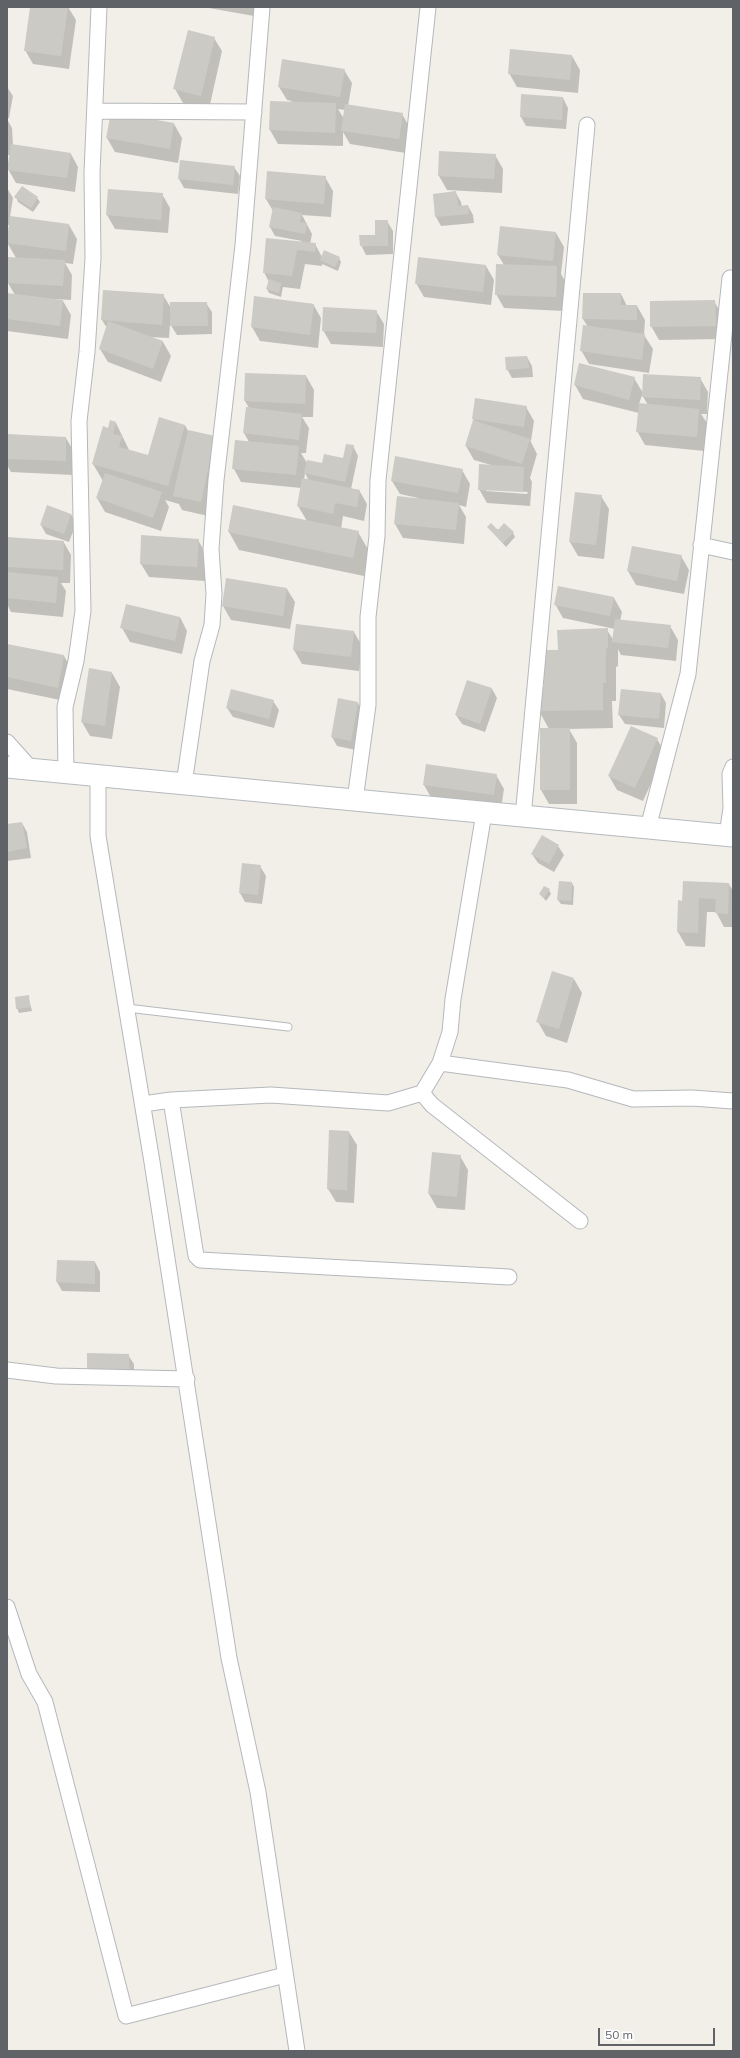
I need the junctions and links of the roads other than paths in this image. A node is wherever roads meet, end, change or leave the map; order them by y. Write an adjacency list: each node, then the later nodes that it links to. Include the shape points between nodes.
1 (99, 7): 4 (street)
2 (262, 7): 5 (street)
3 (428, 7): 17 (street, via 378,480 377,536 368,617 368,706)
4 (96, 111): 5 (street); 14 (street, via 92,173 93,258 87,352 79,421 83,611 76,661 65,707)
5 (254, 112): 16 (street, via 228,394 216,480 211,549 214,594 212,625 202,661)
6 (587, 125): 19 (street)
7 (730, 278): 8 (street)
8 (701, 546): 9 (street); 20 (street, via 688,674)
9 (733, 552)
10 (7, 742): 13 (street)
11 (7, 767): 13 (street)
12 (733, 767): 21 (street, via 730,774)
13 (32, 770): 14 (street)
14 (66, 774): 15 (street)
15 (98, 777): 16 (street); 22 (street, via 98,836)
16 (184, 784): 17 (street)
17 (355, 800): 18 (street)
18 (484, 813): 19 (street); 24 (street, via 454,991 450,1032)
19 (523, 817): 20 (street)
20 (648, 828): 21 (street)
21 (730, 836)
22 (127, 1008): 23 (lane); 28 (street)
23 (288, 1027)
24 (440, 1063): 25 (street); 27 (street, via 568,1080 633,1099 692,1098)
25 (422, 1093): 26 (street, via 388,1103 270,1095); 29 (street, via 432,1105)
26 (170, 1100): 28 (street); 30 (street, via 196,1256 200,1260)
27 (733, 1101)
28 (143, 1104): 32 (street)
29 (580, 1221)
30 (510, 1277)
31 (7, 1370): 32 (street, via 56,1376)
32 (187, 1379): 34 (street, via 229,1658 258,1792)
33 (7, 1607): 34 (street, via 29,1674 44,1702 126,2016)
34 (285, 1975): 35 (street)
35 (296, 2051)

